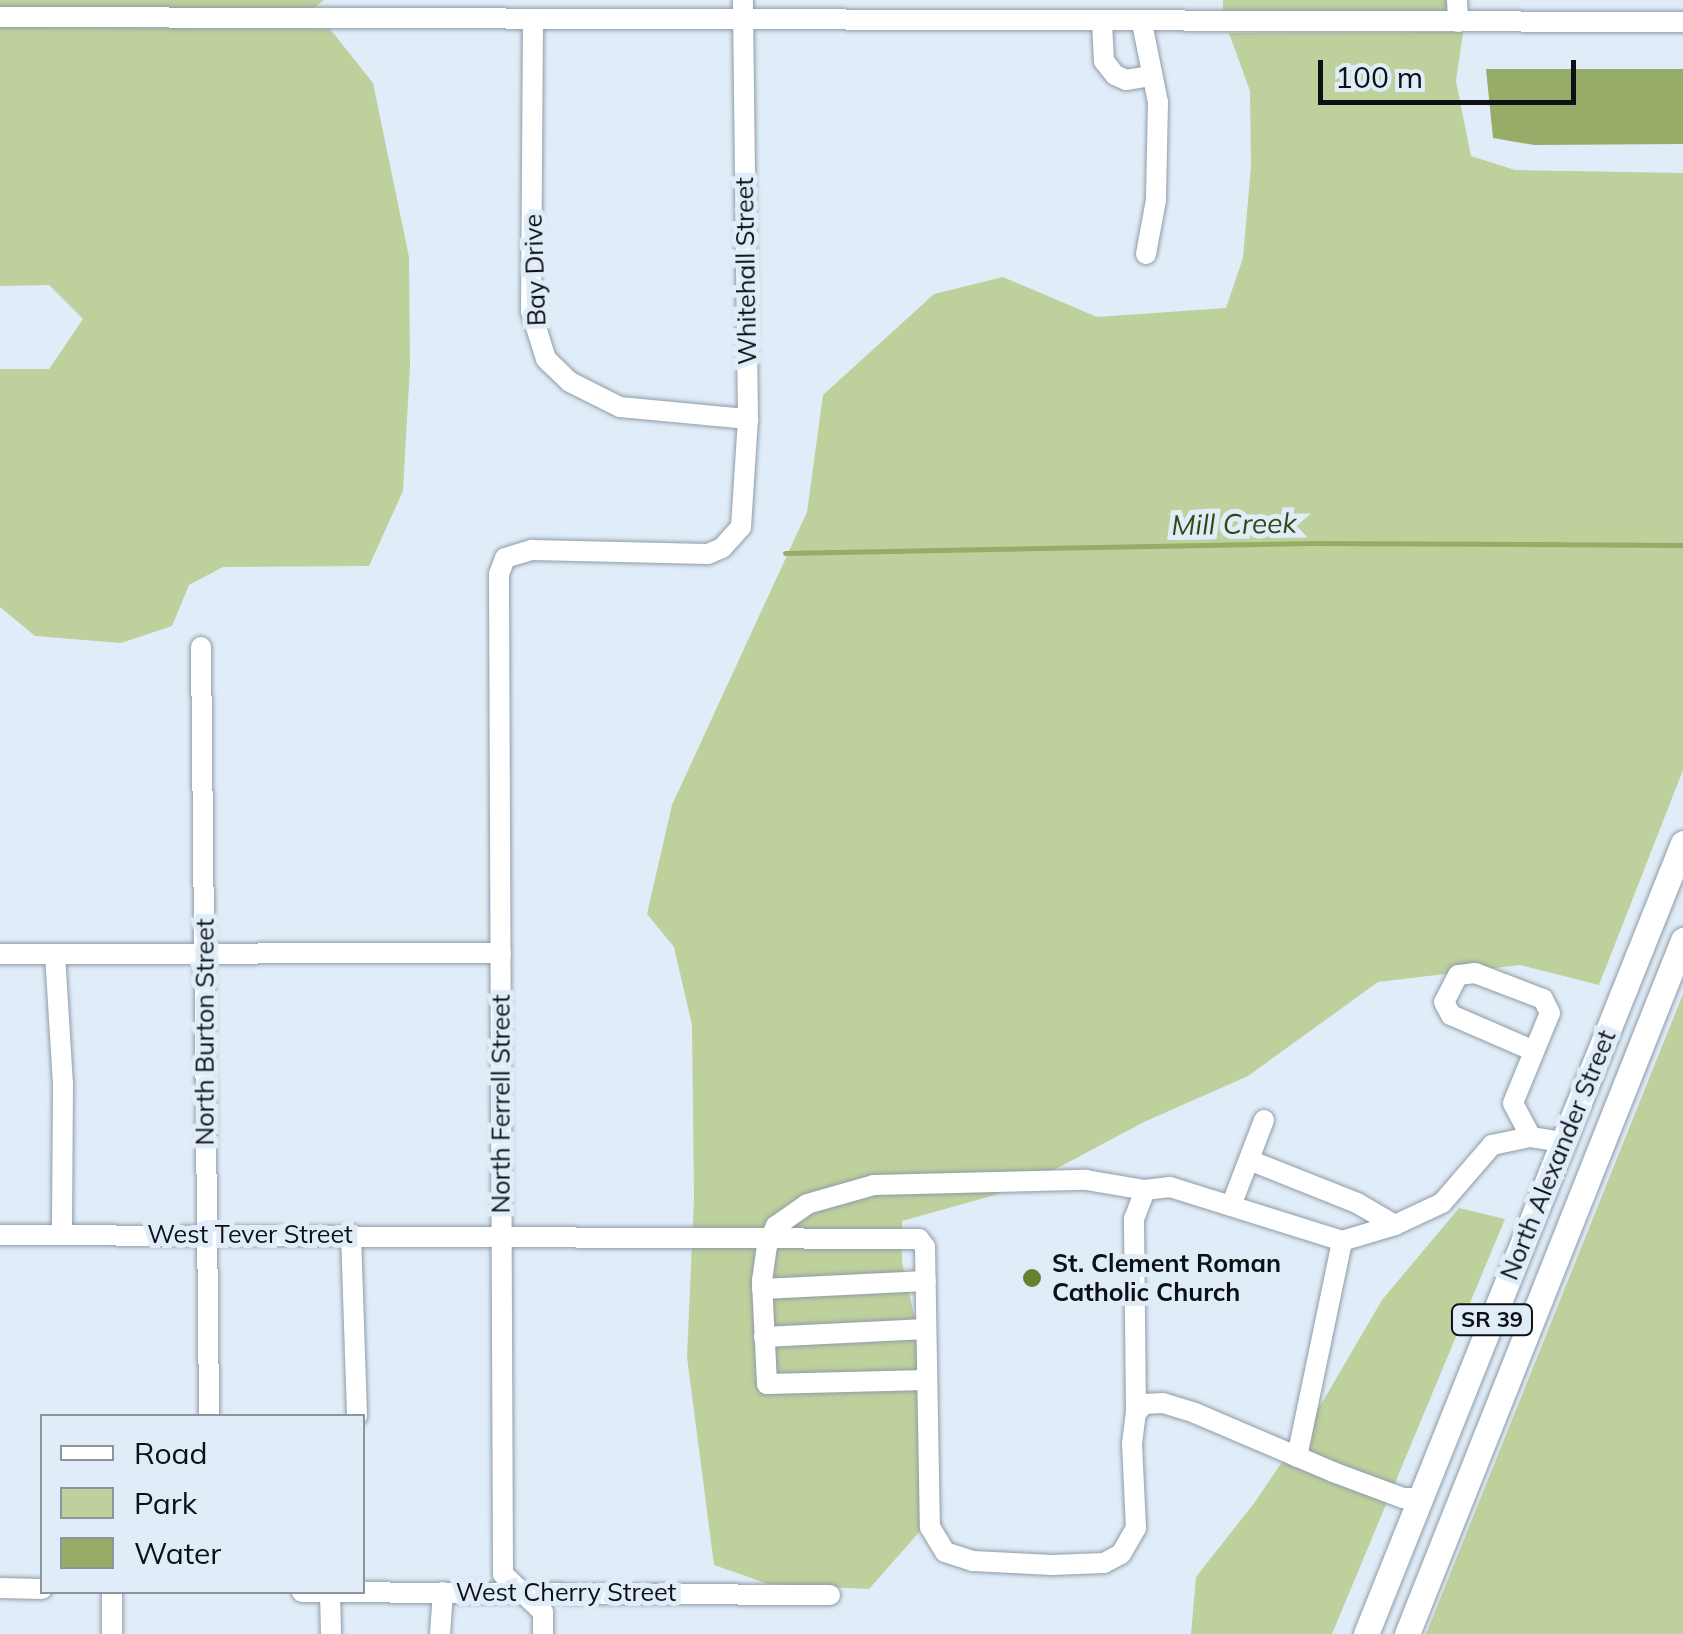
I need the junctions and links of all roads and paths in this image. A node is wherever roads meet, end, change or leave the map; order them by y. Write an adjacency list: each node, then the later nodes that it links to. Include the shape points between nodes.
1 (743, 0): 5 (street, Whitehall Street)
2 (1458, 0): 6 (street)
3 (0, 17): 4 (street)
4 (533, 21): 5 (street); 12 (street, Bay Drive, via 531,310 546,359 570,382 620,407)
5 (743, 22): 8 (street); 12 (street, Whitehall Street)
6 (1458, 22): 7 (street); 9 (street)
7 (1683, 22)
8 (1102, 23): 9 (street); 10 (street, via 1104,61 1115,74 1126,80)
9 (1142, 23): 10 (street)
10 (1150, 76): 11 (street, via 1158,143)
11 (1146, 254)
12 (748, 419): 13 (street, Whitehall Street, via 746,512 722,548 693,556 551,549)
13 (505, 558): 18 (street, North Ferrell Street, via 498,582)
14 (201, 648): 17 (street, North Burton Street)
15 (1683, 842): 25 (main road, North Alexander Street / SR 39)
16 (1683, 940): 31 (main road, North Alexander Street / SR 39)
17 (206, 953): 18 (street); 20 (street); 32 (street, North Burton Street)
18 (501, 953): 36 (street, North Ferrell Street)
19 (0, 954): 20 (street)
20 (56, 954): 34 (street)
21 (1534, 1051): 21 (street, via 1550,1013 1544,998 1475,972 1458,975 1444,1002 1451,1015); 22 (street)
22 (1513, 1103): 24 (street); 26 (street)
23 (1264, 1120): 27 (street)
24 (1531, 1137): 25 (street); 26 (street)
25 (1562, 1142): 31 (main road, via 1573,1166); 49 (main road, North Alexander Street / SR 39)
26 (1492, 1145): 30 (street, via 1442,1203)
27 (1249, 1160): 29 (street); 30 (street)
28 (1145, 1190): 29 (street, via 1170,1187); 37 (street, via 1086,1180 874,1186 807,1204); 44 (street, via 1134,1219)
29 (1231, 1206): 38 (street)
30 (1395, 1225): 38 (street)
31 (1568, 1227): 48 (main road, North Alexander Street / SR 39)
32 (206, 1233): 34 (street, West Tever Street); 35 (street, West Tever Street); 45 (street, North Burton Street)
33 (0, 1234): 34 (street, West Tever Street)
34 (62, 1234)
35 (351, 1234): 36 (street, West Tever Street); 46 (street)
36 (501, 1235): 37 (street, West Tever Street); 54 (street, North Ferrell Street, via 503,1574)
37 (771, 1237): 39 (street, West Tever Street, via 918,1240 926,1247); 40 (street)
38 (1342, 1241): 47 (street)
39 (926, 1281): 40 (street); 41 (street)
40 (762, 1289): 42 (street)
41 (926, 1329): 42 (street); 43 (street)
42 (764, 1337): 43 (street, via 767,1384)
43 (927, 1380): 44 (street, via 930,1526 945,1552 973,1561 1104,1562 1121,1554 1136,1528)
44 (1136, 1413): 47 (street, via 1144,1404 1163,1404)
45 (209, 1414)
46 (357, 1414)
47 (1297, 1457): 49 (street, via 1403,1498)
48 (1468, 1484): 49 (main road); 63 (main road, North Alexander Street / SR 39)
49 (1421, 1498): 62 (main road, North Alexander Street / SR 39)
50 (0, 1588): 51 (street)
51 (40, 1589)
52 (365, 1592): 53 (street, West Cherry Street)
53 (443, 1592): 54 (street, West Cherry Street); 60 (street)
54 (524, 1592): 57 (street, West Cherry Street); 61 (street, North Ferrell Street, via 543,1612)
55 (112, 1594): 58 (street)
56 (330, 1594): 59 (street)
57 (830, 1594)
58 (112, 1634)
59 (331, 1634)
60 (440, 1634)
61 (543, 1634)
62 (1366, 1634)
63 (1407, 1634)

